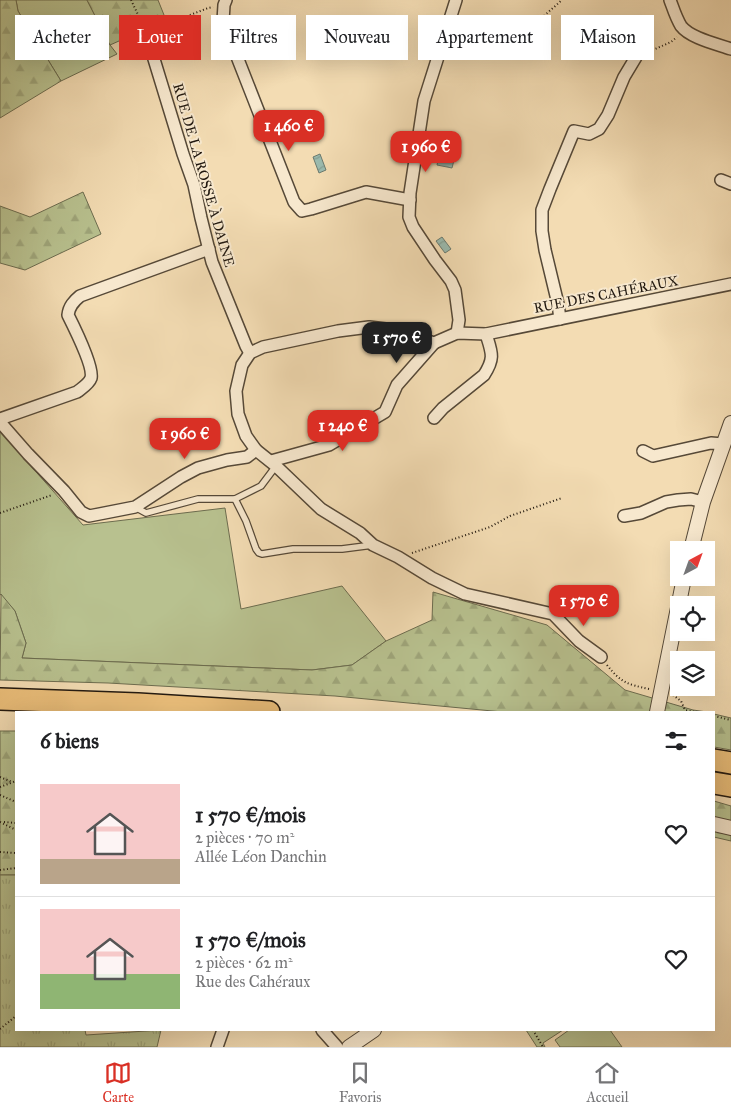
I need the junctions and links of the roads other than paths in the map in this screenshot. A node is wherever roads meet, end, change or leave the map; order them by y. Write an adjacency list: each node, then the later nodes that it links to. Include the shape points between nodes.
1 (456, 0): 7 (street, via 424,101)
2 (670, 0): 4 (street, via 685,31)
3 (225, 3): 7 (street, via 223,21 294,202 302,211 366,192)
4 (731, 50)
5 (155, 60): 8 (street, RUE DE LA ROSSE À DAINE, via 194,185)
6 (634, 60): 10 (street, via 599,129 589,134 574,131 542,210 545,250)
7 (410, 200): 11 (street, via 409,217 413,227 455,290)
8 (209, 248): 14 (street, RUE DE LA ROSSE À DAINE); 16 (street, via 80,296 73,302 68,315 91,371 87,384 78,392)
9 (731, 284): 10 (street, RUE DES CAHÉRAUX)
10 (560, 318): 12 (street, RUE DES CAHÉRAUX)
11 (457, 333): 12 (street, RUE DES CAHÉRAUX); 13 (street, RUE DES CAHÉRAUX)
12 (486, 334): 15 (street, via 492,356 484,375)
13 (434, 343): 14 (street, via 394,330 369,327); 21 (street, via 397,385 384,412 329,445)
14 (250, 352): 19 (street, via 242,365 236,391 238,414 246,436)
15 (434, 418)
16 (0, 420): 24 (street, via 81,512 89,516)
17 (731, 423): 18 (street)
18 (723, 444): 20 (street, via 711,443 653,456); 23 (street)
19 (256, 450): 21 (street); 24 (street, via 247,456 198,468)
20 (643, 451)
21 (273, 464): 22 (lane, via 261,486); 27 (street, via 321,509)
22 (234, 499): 24 (lane, via 198,499 146,513); 27 (lane, via 260,553)
23 (703, 502): 25 (street, via 691,499 666,502 641,513); 26 (street)
24 (135, 507)
25 (624, 516)
26 (693, 541)
27 (373, 545): 29 (street, via 465,594 553,614)
28 (682, 586): 32 (street)
29 (601, 657)
30 (0, 699): 31 (highway)
31 (253, 711)
32 (657, 711)
33 (0, 712): 34 (highway)
34 (15, 713)
35 (715, 760): 36 (highway)
36 (731, 763)
37 (715, 769): 38 (highway)
38 (731, 772)
39 (715, 783): 40 (highway)
40 (731, 786)
41 (715, 824): 42 (street)
42 (731, 828)
43 (223, 1031): 46 (street)
44 (323, 1031): 47 (street)
45 (373, 1031): 48 (street)
46 (217, 1047)
47 (337, 1047)
48 (349, 1047)

